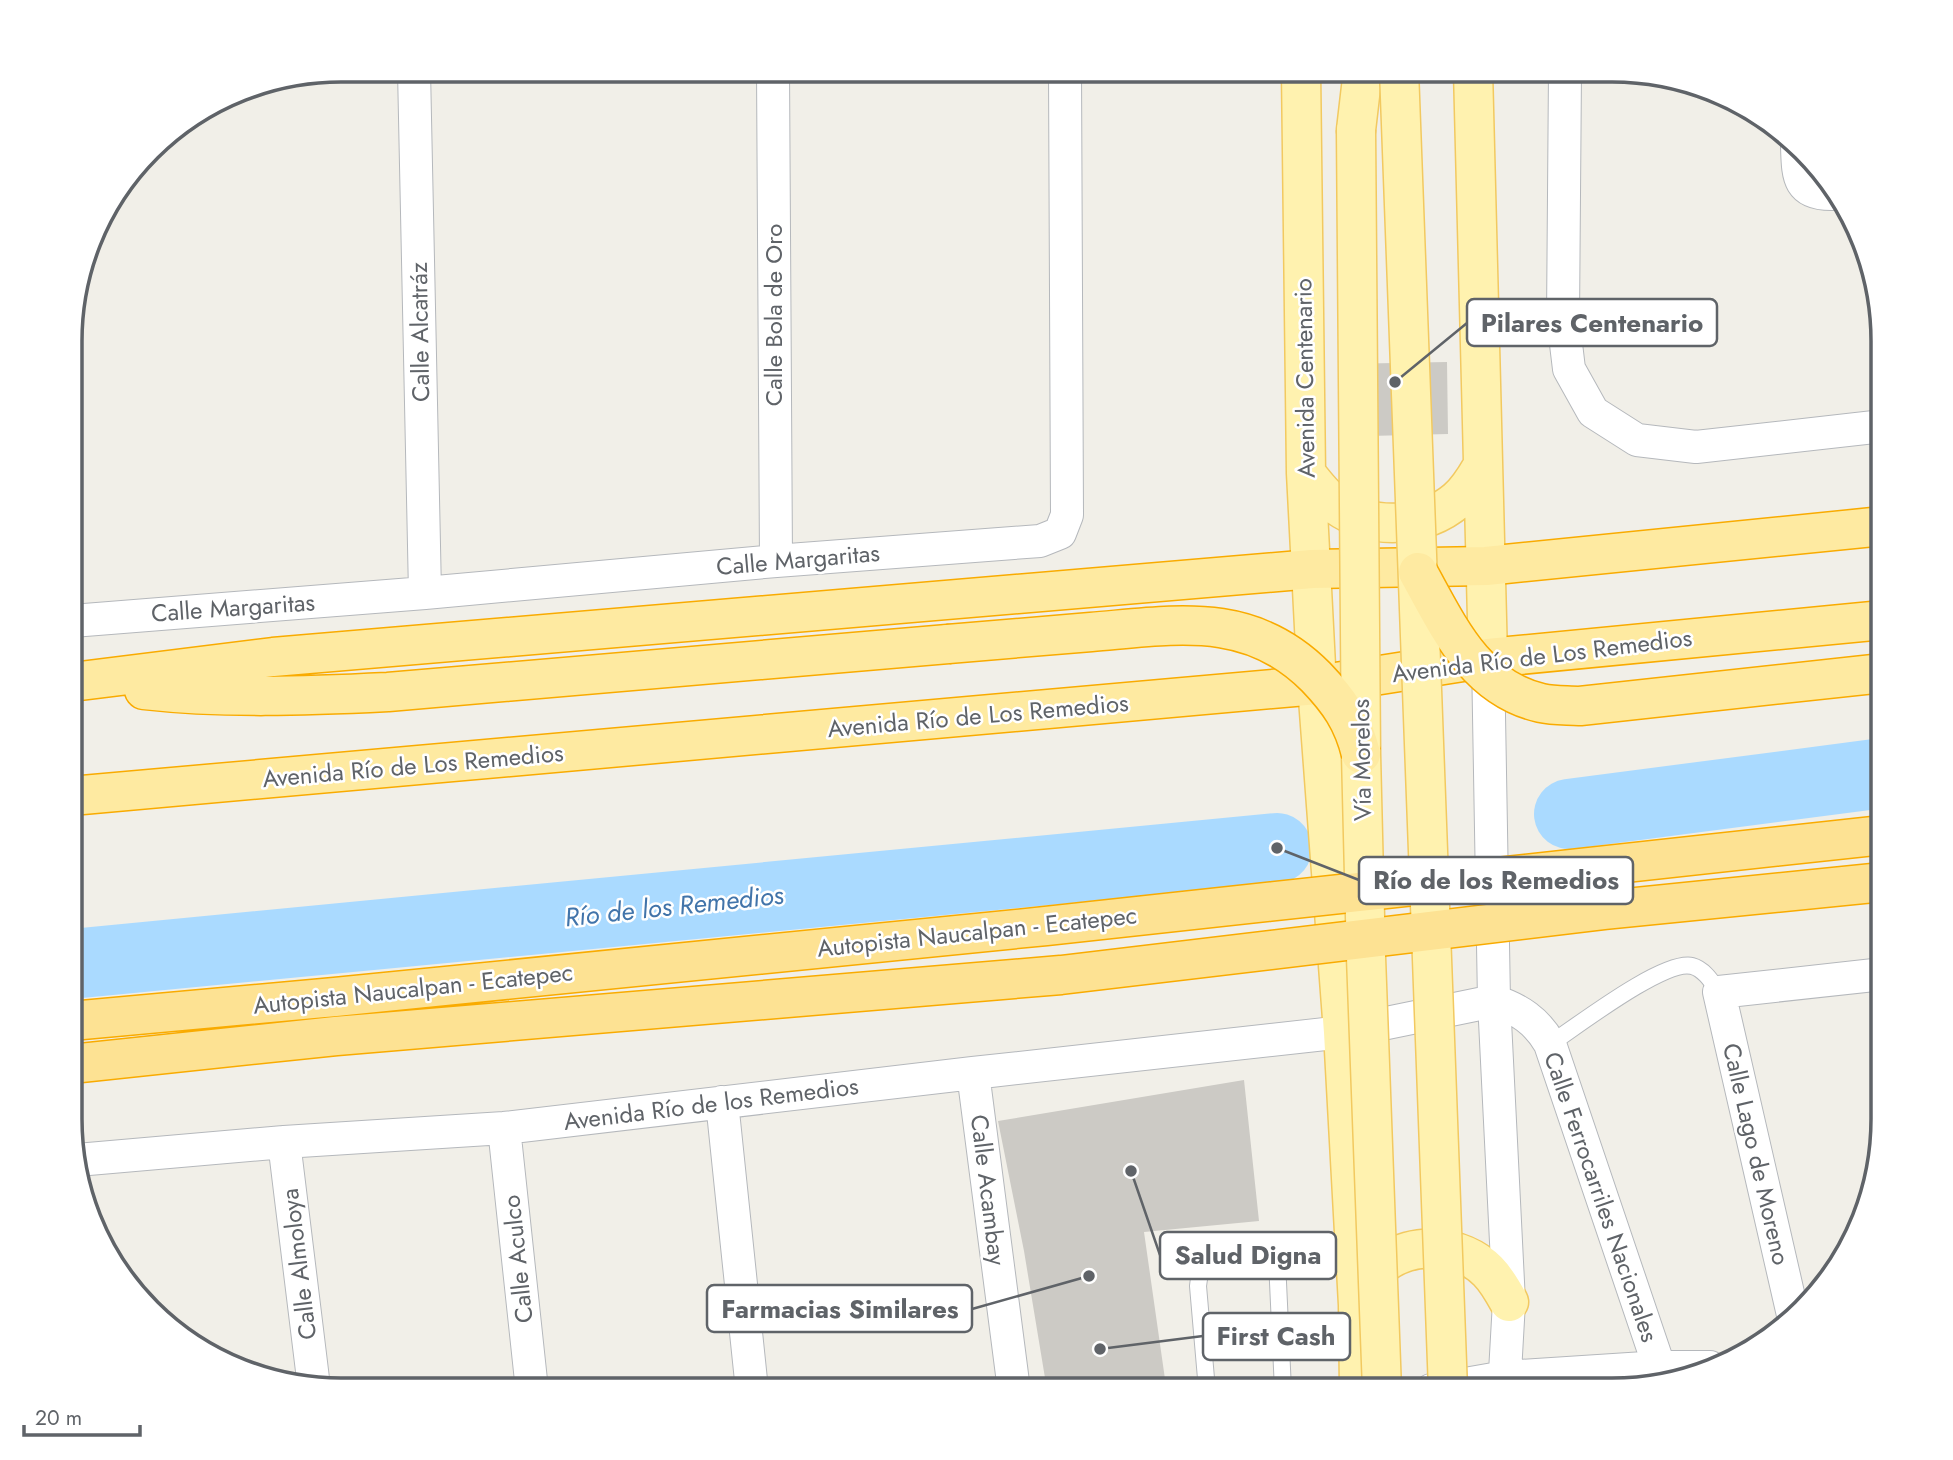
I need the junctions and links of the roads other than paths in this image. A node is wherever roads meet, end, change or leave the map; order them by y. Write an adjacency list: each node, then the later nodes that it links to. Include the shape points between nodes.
1 (414, 82): 19 (street, Calle Alcatráz)
2 (773, 82): 15 (street, Calle Bola de Oro)
3 (1065, 82): 15 (street, Calle Margaritas, via 1067,515 1060,533 1040,541)
4 (1301, 82): 13 (main road, Avenida Centenario)
5 (1361, 82): 27 (main road, Vía Morelos, bridge, via 1356,130)
6 (1399, 82): 17 (main road, bridge)
7 (1473, 82): 12 (main road)
8 (1566, 82): 11 (street, via 1563,319 1569,369 1593,412 1637,440 1696,447)
9 (1798, 161): 10 (street, via 1803,183 1810,191)
10 (1825, 194)
11 (1871, 427)
12 (1483, 465): 13 (main road, via 1458,499 1420,520 1398,523 1377,523 1336,506); 16 (main road)
13 (1306, 473): 18 (main road, Avenida Centenario)
14 (1871, 527): 16 (highway)
15 (776, 561): 19 (street, Calle Margaritas)
16 (1486, 566): 18 (highway); 22 (main road)
17 (1418, 572): 24 (highway, bridge, via 1456,641 1480,669 1505,690 1542,703 1580,706); 55 (main road, bridge)
18 (1331, 584): 23 (main road, Avenida Centenario); 25 (highway, via 273,657)
19 (425, 593): 20 (street, Calle Margaritas)
20 (82, 620)
21 (1871, 621): 22 (highway, Avenida Río de Los Remedios)
22 (1488, 658): 23 (highway, Avenida Río de Los Remedios); 33 (street)
23 (1334, 668): 28 (highway, Avenida Río de Los Remedios); 35 (main road)
24 (1871, 674)
25 (82, 681)
26 (82, 683): 27 (highway, bridge, via 232,696 387,692 1177,625 1223,628 1255,636 1285,651 1342,709)
27 (1361, 754): 54 (main road, Vía Morelos, bridge)
28 (82, 795)
29 (1871, 836): 34 (highway, Autopista Naucalpan - Ecatepec, bridge, via 1060,924)
30 (1871, 883): 37 (highway, Autopista Naucalpan - Ecatepec, bridge, via 1061,975 336,1036)
31 (1871, 975): 32 (street)
32 (1719, 992): 36 (lane, via 1708,976 1692,966 1673,967 1650,977); 45 (street, Calle Lago de Moreno)
33 (1494, 1001): 35 (street, Avenida Río de los Remedios); 36 (street, Calle Ferrocarriles Nacionales, via 1532,1020); 43 (street)
34 (82, 1020)
35 (1343, 1032): 38 (street, Avenida Río de los Remedios); 44 (main road)
36 (1550, 1044): 46 (street, Calle Ferrocarriles Nacionales)
37 (82, 1063)
38 (974, 1073): 39 (street, Avenida Río de los Remedios); 50 (street, Calle Acambay)
39 (722, 1102): 40 (street, Avenida Río de los Remedios); 49 (street)
40 (504, 1128): 41 (street, Avenida Río de los Remedios); 48 (street, Calle Aculco)
41 (284, 1142): 42 (street, Avenida Río de los Remedios); 47 (street, Calle Almoloya)
42 (85, 1159)
43 (1509, 1302): 44 (main road, via 1486,1269 1469,1257 1429,1248 1389,1259 1360,1289); 56 (street)
44 (1357, 1305): 53 (main road)
45 (1791, 1306)
46 (1661, 1373): 57 (street)
47 (313, 1376)
48 (531, 1378)
49 (751, 1378)
50 (1012, 1378)
51 (1206, 1378): 52 (lane, via 1199,1275 1212,1258 1258,1250 1267,1250 1278,1261)
52 (1283, 1378)
53 (1359, 1378)
54 (1382, 1378)
55 (1448, 1378)
56 (1510, 1378)
57 (1603, 1378)

